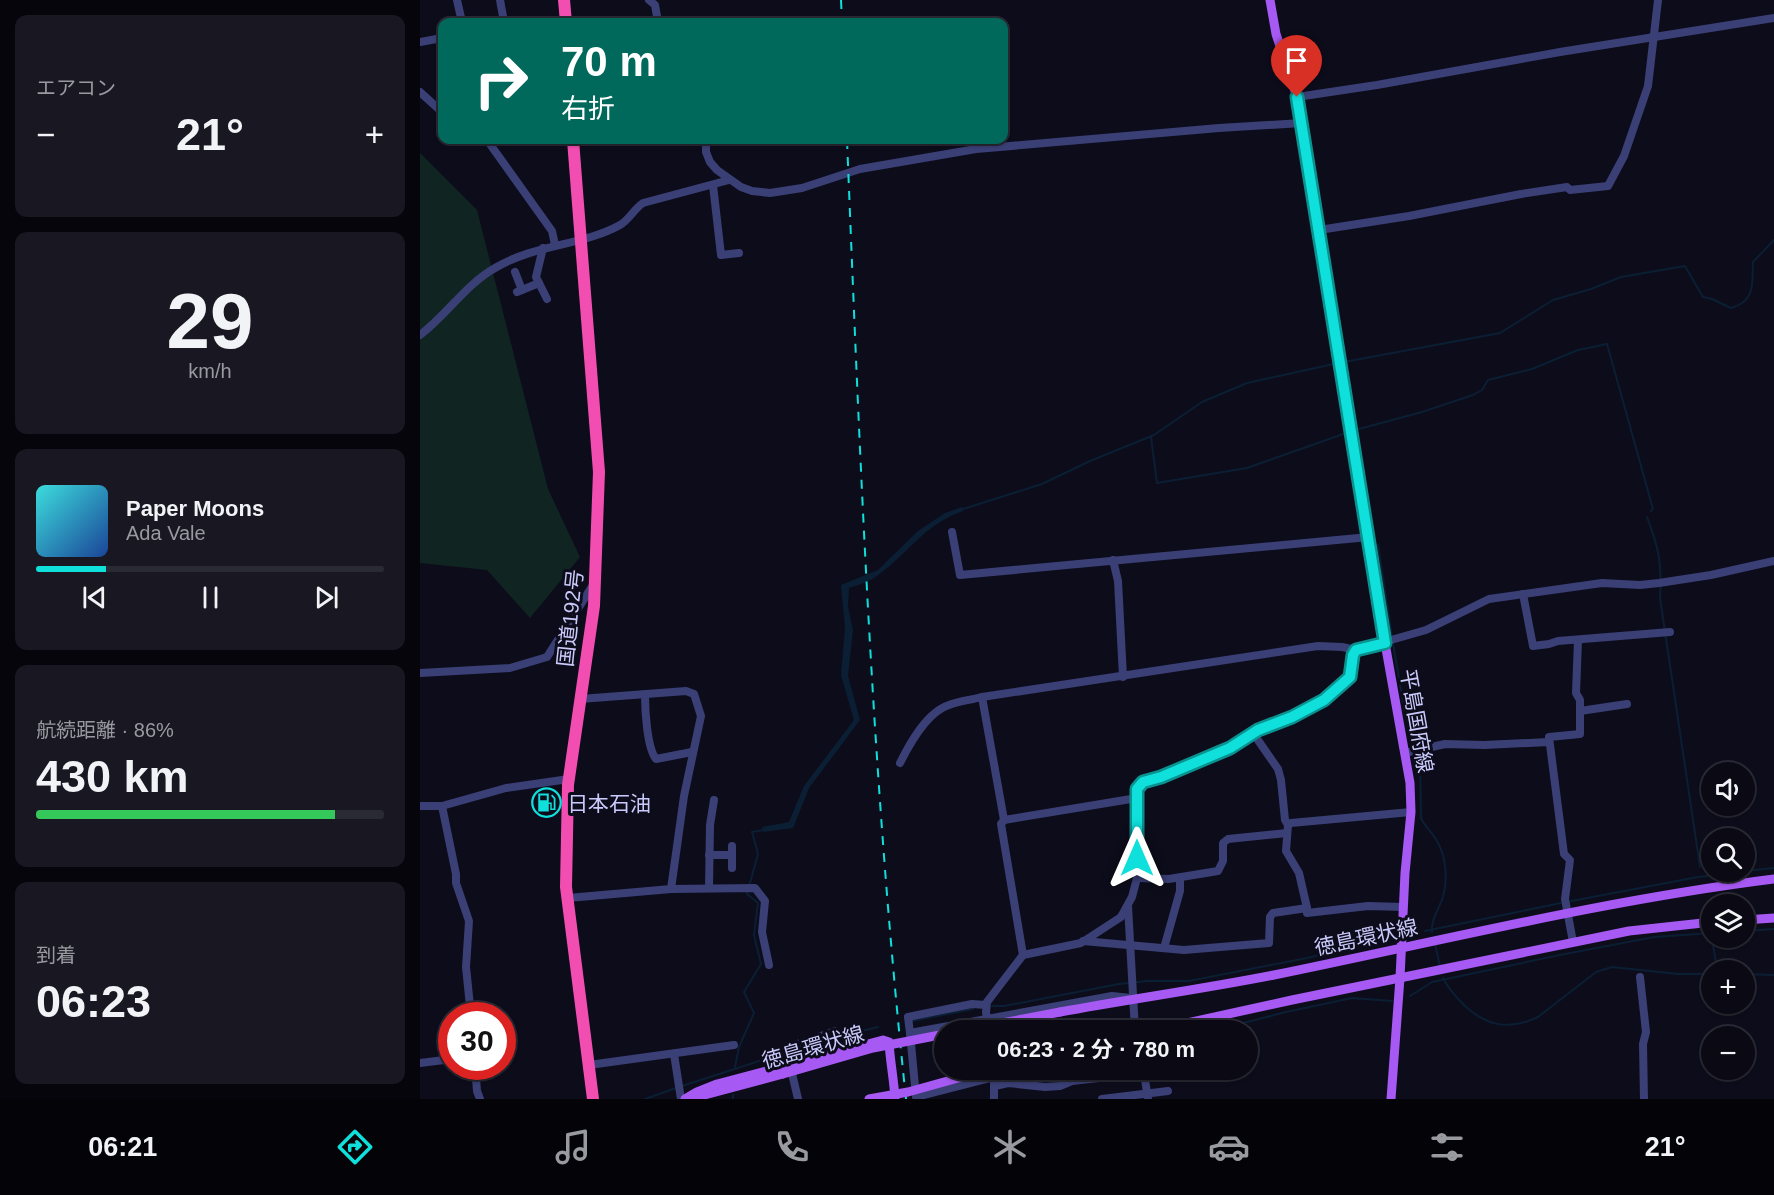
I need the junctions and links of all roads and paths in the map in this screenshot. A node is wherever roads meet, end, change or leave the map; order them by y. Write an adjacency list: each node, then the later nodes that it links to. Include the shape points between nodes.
1 (457, 0): 7 (street)
2 (500, 0): 8 (street)
3 (564, 0): 9 (highway)
4 (649, 0): 10 (street, via 655,5)
5 (1270, 0): 16 (main road, 平島国府線, via 1276,34)
6 (1658, 0): 12 (street)
7 (461, 18)
8 (503, 18)
9 (566, 18)
10 (657, 18)
11 (1774, 18): 12 (street)
12 (1653, 37): 16 (street); 24 (street, via 1641,112 1608,186 1521,194)
13 (438, 39): 14 (street)
14 (420, 42)
15 (420, 92): 17 (street)
16 (1297, 97): 18 (main road, 平島国府線)
17 (438, 108)
18 (1302, 123): 22 (street, via 976,149 860,169 802,188 770,193 752,191); 24 (main road, 平島国府線)
19 (490, 144): 26 (street, via 552,231)
20 (573, 144): 25 (highway, 国道192号)
21 (706, 144): 22 (street, via 710,162)
22 (729, 180): 23 (street)
23 (713, 185): 25 (street, via 643,202 623,224); 28 (street, via 721,255)
24 (1319, 230): 34 (main road, 平島国府線)
25 (580, 240): 26 (street); 37 (highway, 国道192号, via 599,472)
26 (555, 245): 27 (street)
27 (543, 248): 30 (street, via 536,278); 32 (street, via 497,266 481,277)
28 (739, 253)
29 (515, 272): 30 (street, via 520,291)
30 (539, 283): 31 (street)
31 (547, 299)
32 (420, 335)
33 (952, 532): 35 (street, via 960,574)
34 (1369, 537): 35 (street); 41 (main road, 平島国府線)
35 (1113, 560): 44 (street, via 1118,581)
36 (1774, 561): 38 (street, via 1661,583 1602,583)
37 (595, 582): 43 (street, via 547,657 510,668); 47 (highway, 国道192号)
38 (1523, 594): 40 (street, via 1533,646); 41 (street, via 1489,599 1426,630)
39 (1667, 632): 40 (street)
40 (1578, 640): 49 (street, via 1576,693)
41 (1390, 641): 42 (street); 53 (main road, 平島国府線)
42 (1356, 650): 44 (street, via 1318,646); 50 (street, via 1350,677 1339,689 1292,717)
43 (420, 673)
44 (1123, 676): 46 (street)
45 (645, 694): 47 (street); 52 (street, via 651,753 656,759); 52 (street, via 694,694 701,716)
46 (982, 697): 54 (street, via 947,705 930,718 913,738); 61 (street)
47 (580, 699): 55 (highway, 国道192号)
48 (1627, 705): 49 (street)
49 (1580, 711): 51 (street, via 1580,734 1549,737)
50 (1253, 733): 56 (street, via 1230,748 1143,782 1137,789); 62 (street, via 1278,769)
51 (1549, 742): 53 (street, via 1445,744); 74 (street, via 1564,854 1569,860)
52 (692, 752): 71 (street)
53 (1405, 753): 60 (main road, 平島国府線)
54 (900, 763)
55 (569, 778): 59 (street, via 506,788); 72 (highway, 国道192号)
56 (1137, 798): 61 (street); 67 (street)
57 (714, 800): 64 (street)
58 (420, 806): 59 (street)
59 (442, 806): 90 (street, via 456,883 470,921 466,967)
60 (1411, 812): 62 (street, via 1292,823); 75 (main road, 平島国府線)
61 (1004, 820): 85 (street, via 1000,824)
62 (1288, 829): 68 (street, via 1228,839 1223,843 1223,861 1218,871); 76 (street, via 1286,851 1299,873)
63 (732, 846): 65 (street)
64 (709, 855): 65 (street); 70 (street)
65 (732, 855): 66 (street)
66 (732, 868)
67 (1137, 878): 68 (street); 73 (street)
68 (1180, 878): 84 (street)
69 (1774, 879): 74 (main road, 徳島環状線)
70 (709, 888): 71 (street); 86 (street, via 754,888 765,901 762,932)
71 (672, 889): 72 (street)
72 (568, 898): 105 (highway, 国道192号)
73 (1128, 904): 80 (street, via 1121,917); 82 (street)
74 (1566, 906): 81 (street); 83 (main road, 徳島環状線)
75 (1403, 907): 76 (street, via 1368,906 1308,913); 83 (main road, 平島国府線)
76 (1307, 908): 84 (street, via 1273,912 1269,943)
77 (1774, 918): 78 (main road)
78 (1755, 919)
79 (1701, 923): 81 (main road)
80 (1083, 941): 82 (street); 85 (street)
81 (1573, 942): 88 (main road)
82 (1130, 946): 84 (street); 89 (street)
83 (1401, 947): 88 (main road, 平島国府線); 89 (main road, 徳島環状線, via 1272,975)
84 (1164, 948)
85 (1023, 955): 91 (street)
86 (769, 965)
87 (1640, 977): 127 (street, via 1646,1032)
88 (1400, 978): 95 (main road); 126 (main road, 平島国府線)
89 (1132, 999): 92 (street, via 1112,996); 93 (main road, 徳島環状線, bridge); 94 (street)
90 (470, 1002)
91 (986, 1005): 92 (street); 98 (street, via 908,1017)
92 (986, 1020)
93 (1018, 1020)
94 (1134, 1020)
95 (1202, 1020)
96 (934, 1029): 98 (street)
97 (835, 1031): 102 (street, via 786,1048)
98 (910, 1033): 115 (street)
99 (934, 1036): 120 (main road, 徳島環状線, bridge, via 873,1048)
100 (734, 1045): 101 (street)
101 (674, 1054): 105 (street); 118 (street)
102 (788, 1056): 119 (main road); 121 (street); 123 (main road, via 889,1042)
103 (438, 1061): 104 (street)
104 (420, 1063)
105 (589, 1065): 117 (highway, 国道192号)
106 (476, 1080): 116 (street)
107 (951, 1080): 122 (main road, bridge)
108 (973, 1080): 115 (street)
109 (995, 1080): 112 (street)
110 (1079, 1080): 112 (street, via 1060,1086)
111 (1145, 1080): 114 (street)
112 (995, 1086): 124 (street)
113 (1168, 1090): 114 (street)
114 (1148, 1096): 125 (street)
115 (916, 1098)
116 (480, 1099)
117 (593, 1099)
118 (681, 1099)
119 (685, 1099)
120 (691, 1099)
121 (798, 1099)
122 (868, 1099)
123 (895, 1099)
124 (994, 1099)
125 (1107, 1099)
126 (1391, 1099)
127 (1644, 1099)

